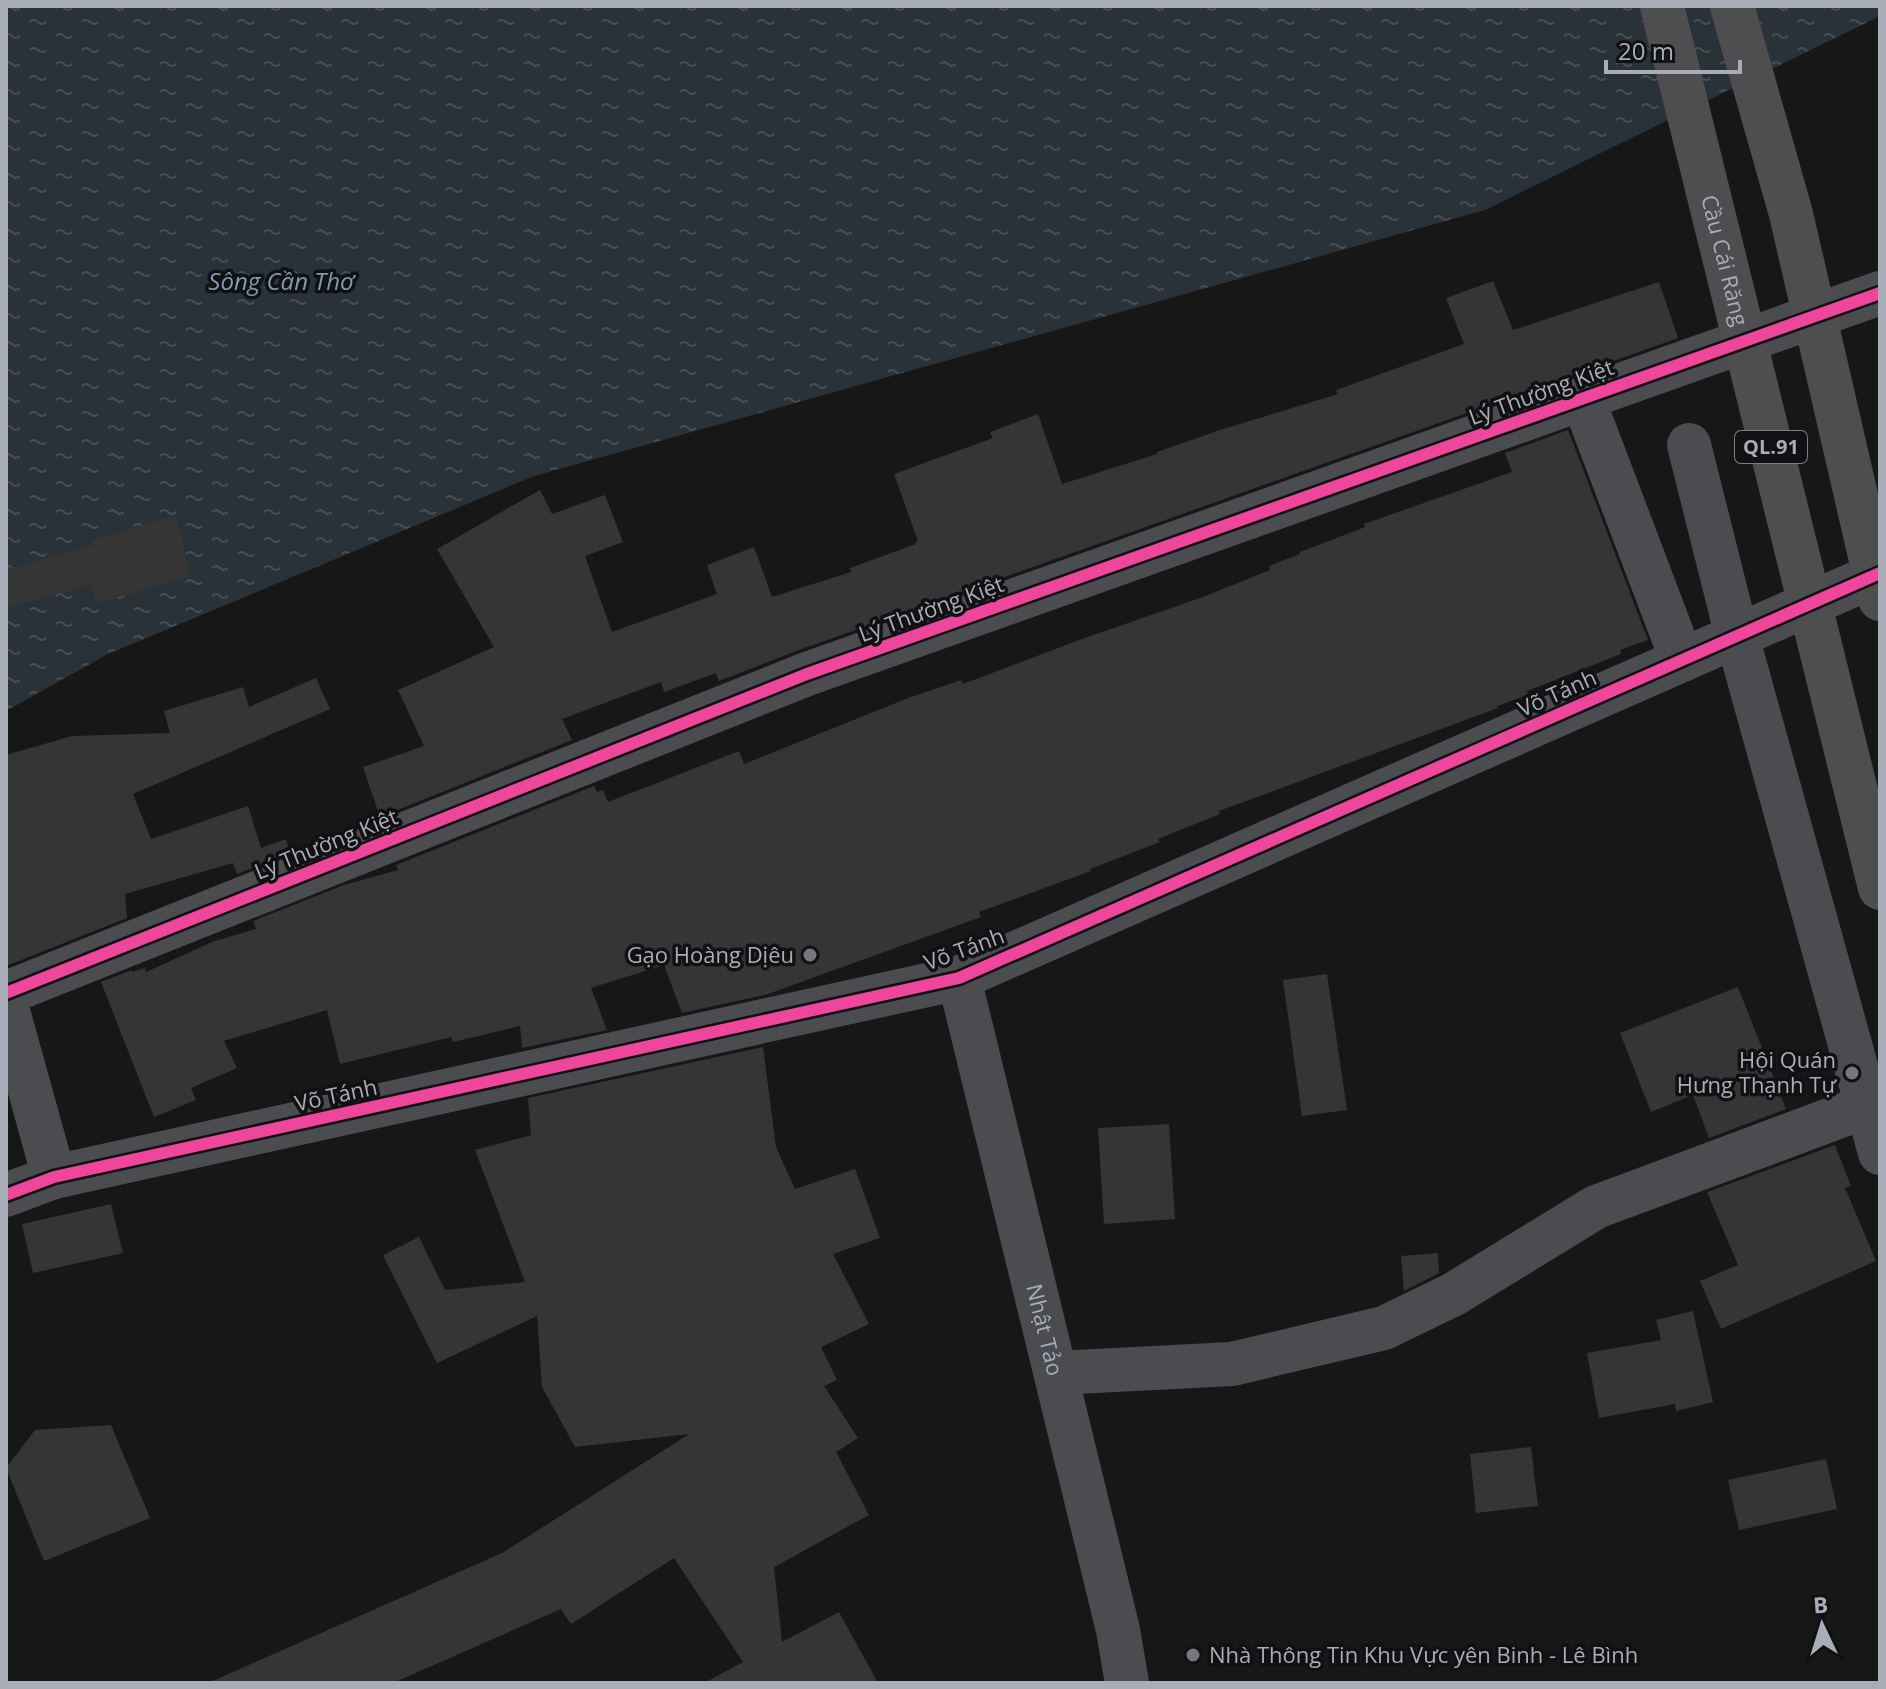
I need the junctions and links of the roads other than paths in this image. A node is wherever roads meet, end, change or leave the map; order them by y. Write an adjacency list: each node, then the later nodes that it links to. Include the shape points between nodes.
1 (1662, 6): 10 (highway, Cầu Cái Răng / QL.91, bridge)
2 (1732, 6): 7 (highway, bridge, via 1791,214)
3 (1878, 302): 4 (street, Lý Thường Kiệt)
4 (1583, 399): 9 (street); 12 (street, Lý Thường Kiệt, via 807,674)
5 (1689, 445): 8 (street)
6 (1880, 573): 8 (street, Võ Tánh)
7 (1880, 599)
8 (1737, 636): 9 (street, Võ Tánh); 14 (street)
9 (1682, 660): 11 (street, Võ Tánh)
10 (1880, 888)
11 (959, 978): 16 (street, Võ Tánh); 18 (street, Nhật Tảo)
12 (6, 993)
13 (6, 1004): 16 (street)
14 (1867, 1106): 15 (street); 18 (street, via 1596,1207 1454,1294 1384,1328 1232,1364)
15 (1880, 1153)
16 (54, 1177): 17 (street, Võ Tánh)
17 (6, 1195)
18 (1056, 1373): 19 (street, Nhật Tảo)
19 (1127, 1683)

